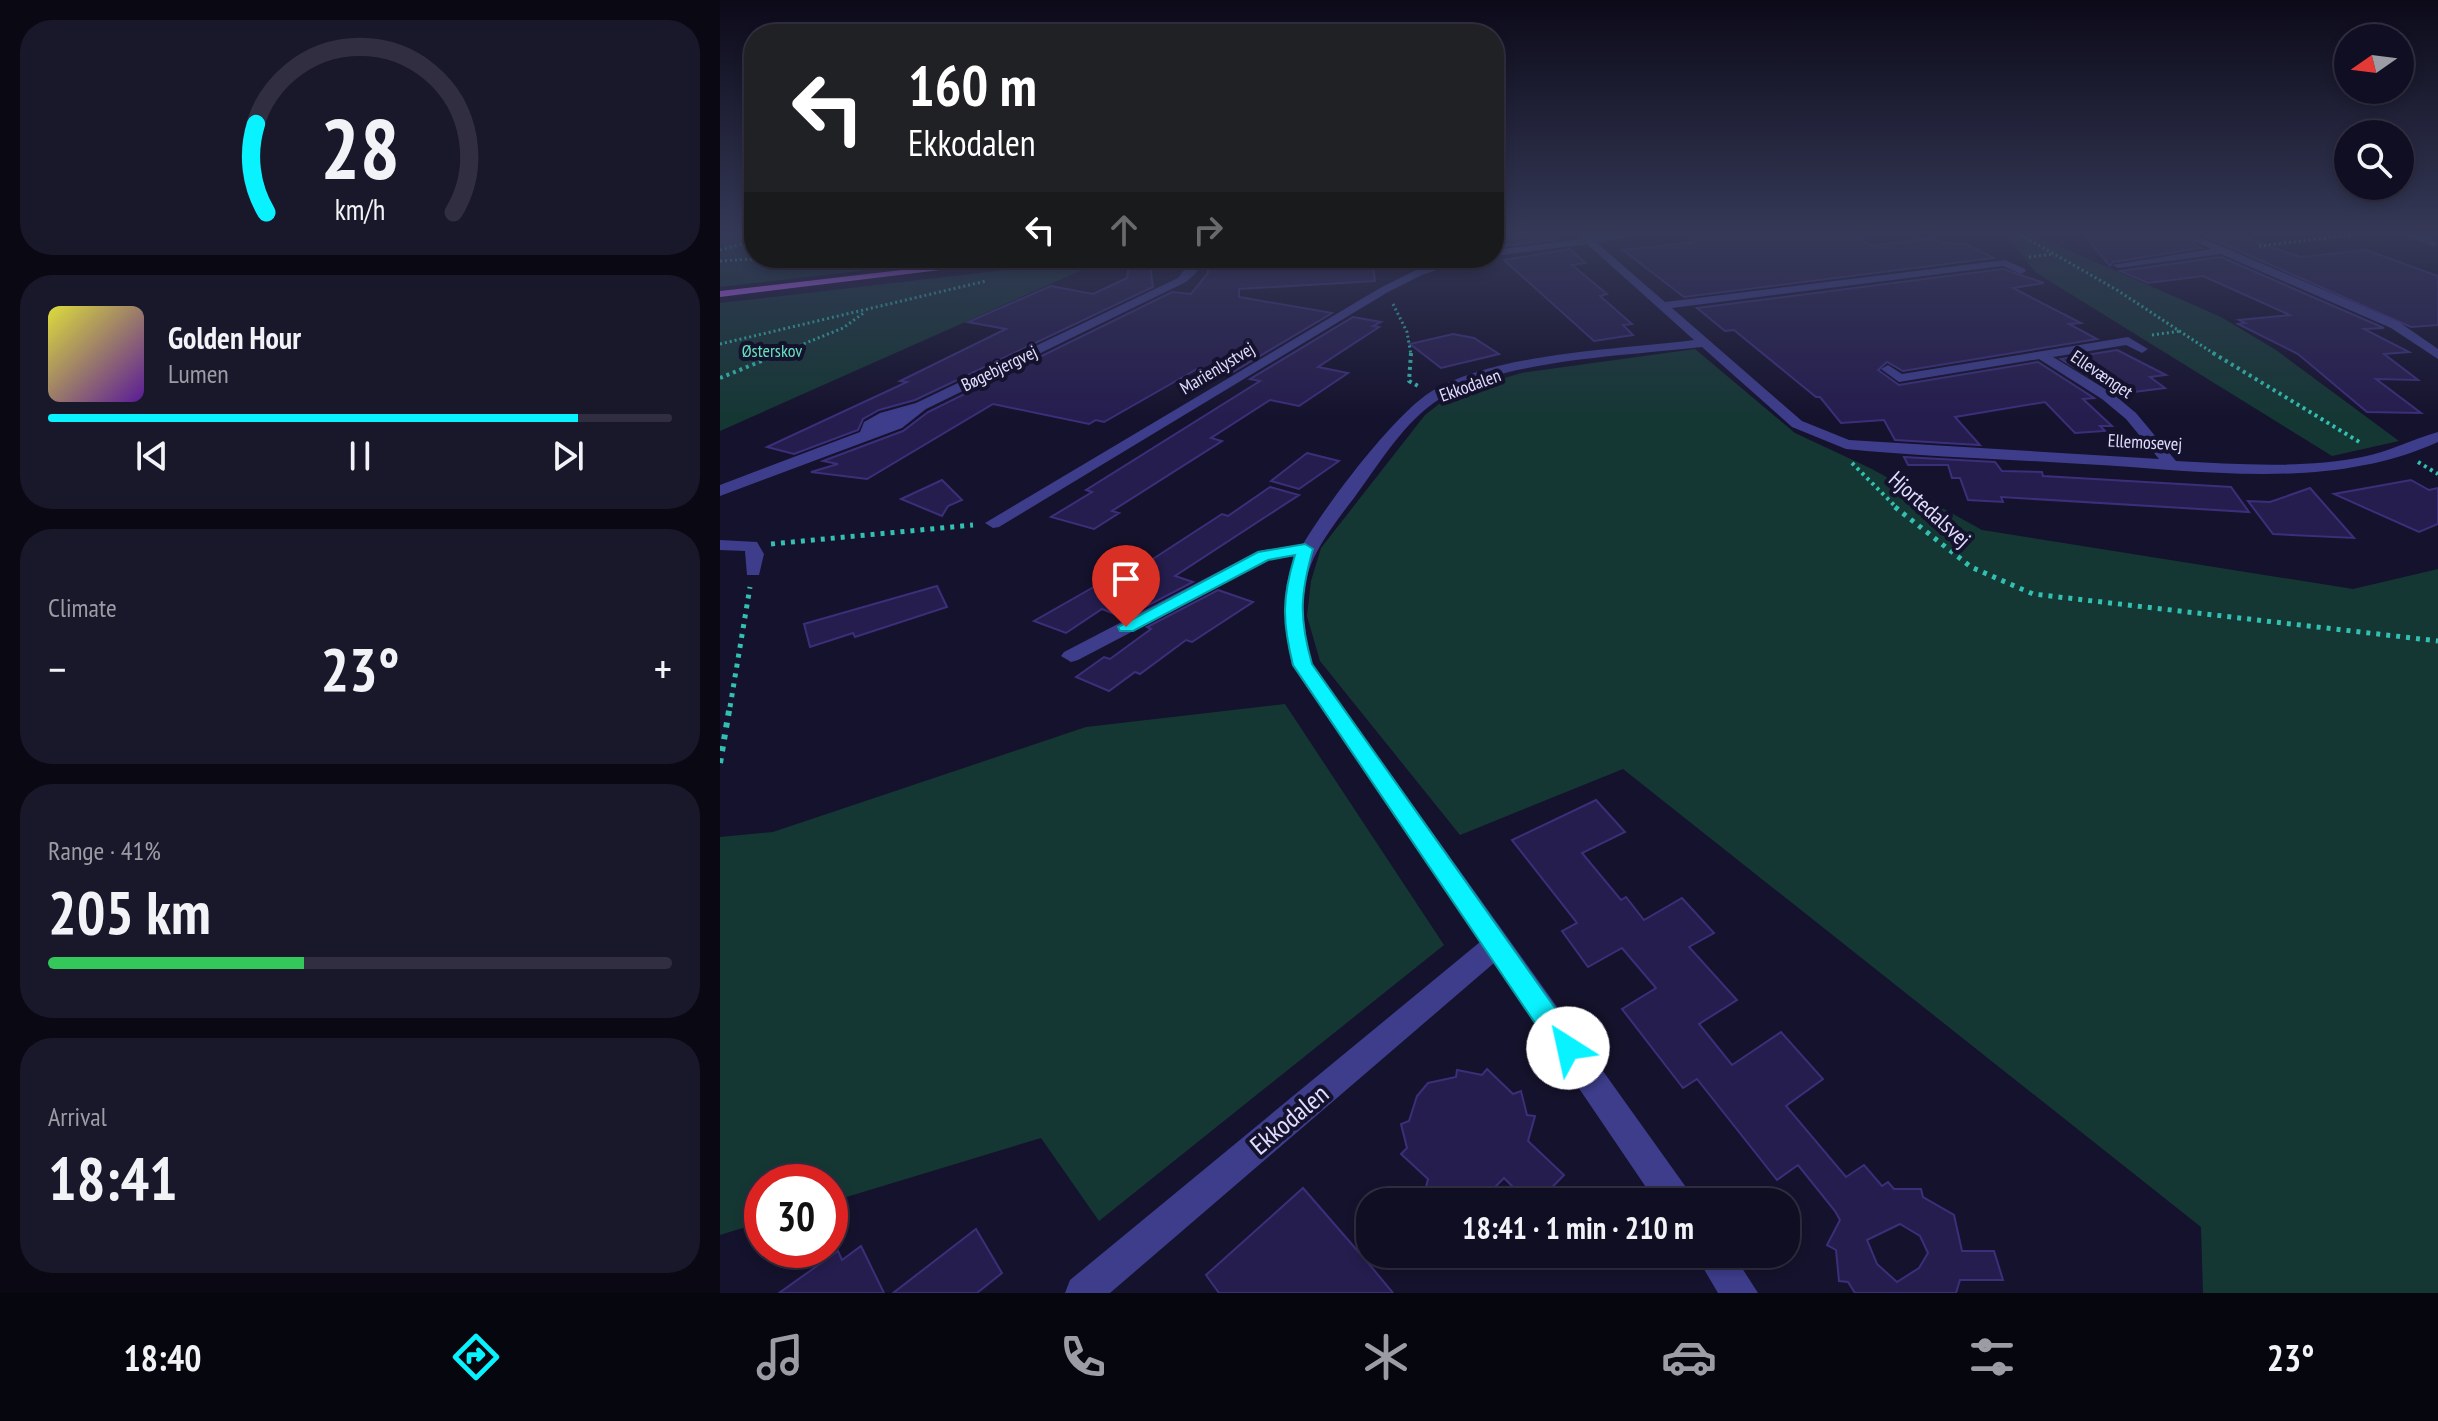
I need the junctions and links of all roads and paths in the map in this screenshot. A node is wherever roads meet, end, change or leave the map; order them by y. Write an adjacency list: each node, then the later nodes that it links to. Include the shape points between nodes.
1 (926, 295): 10 (path)
2 (1150, 295): 23 (street, Bøgebjergvej, via 921,406 885,416 869,425 867,435)
3 (1375, 295): 24 (street, Marienlystvej)
4 (1387, 295): 18 (path, via 1409,330 1409,381)
5 (1650, 295): 9 (street)
6 (1747, 295): 9 (street)
7 (2124, 295): 21 (path, via 2269,390)
8 (2328, 295): 15 (street, via 2395,325)
9 (1662, 306): 11 (street)
10 (869, 309): 12 (path); 17 (path, via 843,328)
11 (1703, 343): 18 (street, Ekkodalen, via 1517,369); 20 (street, via 1797,424)
12 (720, 344)
13 (2142, 349): 14 (street, Ellevænget, via 2128,341)
14 (2041, 355): 16 (street, Ellevænget, via 1899,378); 22 (street, Ellevænget, via 2131,416)
15 (2438, 355)
16 (1888, 369)
17 (720, 378)
18 (1438, 393): 27 (street, Ekkodalen, via 1410,416)
19 (2438, 436): 21 (street, Ellemosevej)
20 (1846, 444): 22 (street, Ellemosevej); 29 (path, Hjortedalsvej, via 1854,468 1930,540 1998,583 2033,594)
21 (2385, 457): 22 (street, Ellemosevej, via 2269,468)
22 (2170, 463)
23 (720, 491)
24 (993, 523): 26 (path)
25 (720, 545): 26 (street)
26 (751, 546): 28 (street)
27 (1305, 549): 30 (street, via 1264,555); 32 (street, Ekkodalen, via 1294,587 1292,624 1302,665)
28 (753, 571): 31 (path)
29 (2438, 641)
30 (1071, 656)
31 (720, 763)
32 (1496, 945): 33 (street, Ekkodalen); 35 (street, Ekkodalen)
33 (1666, 1188)
34 (1722, 1268): 36 (street)
35 (1083, 1293)
36 (1740, 1293)

